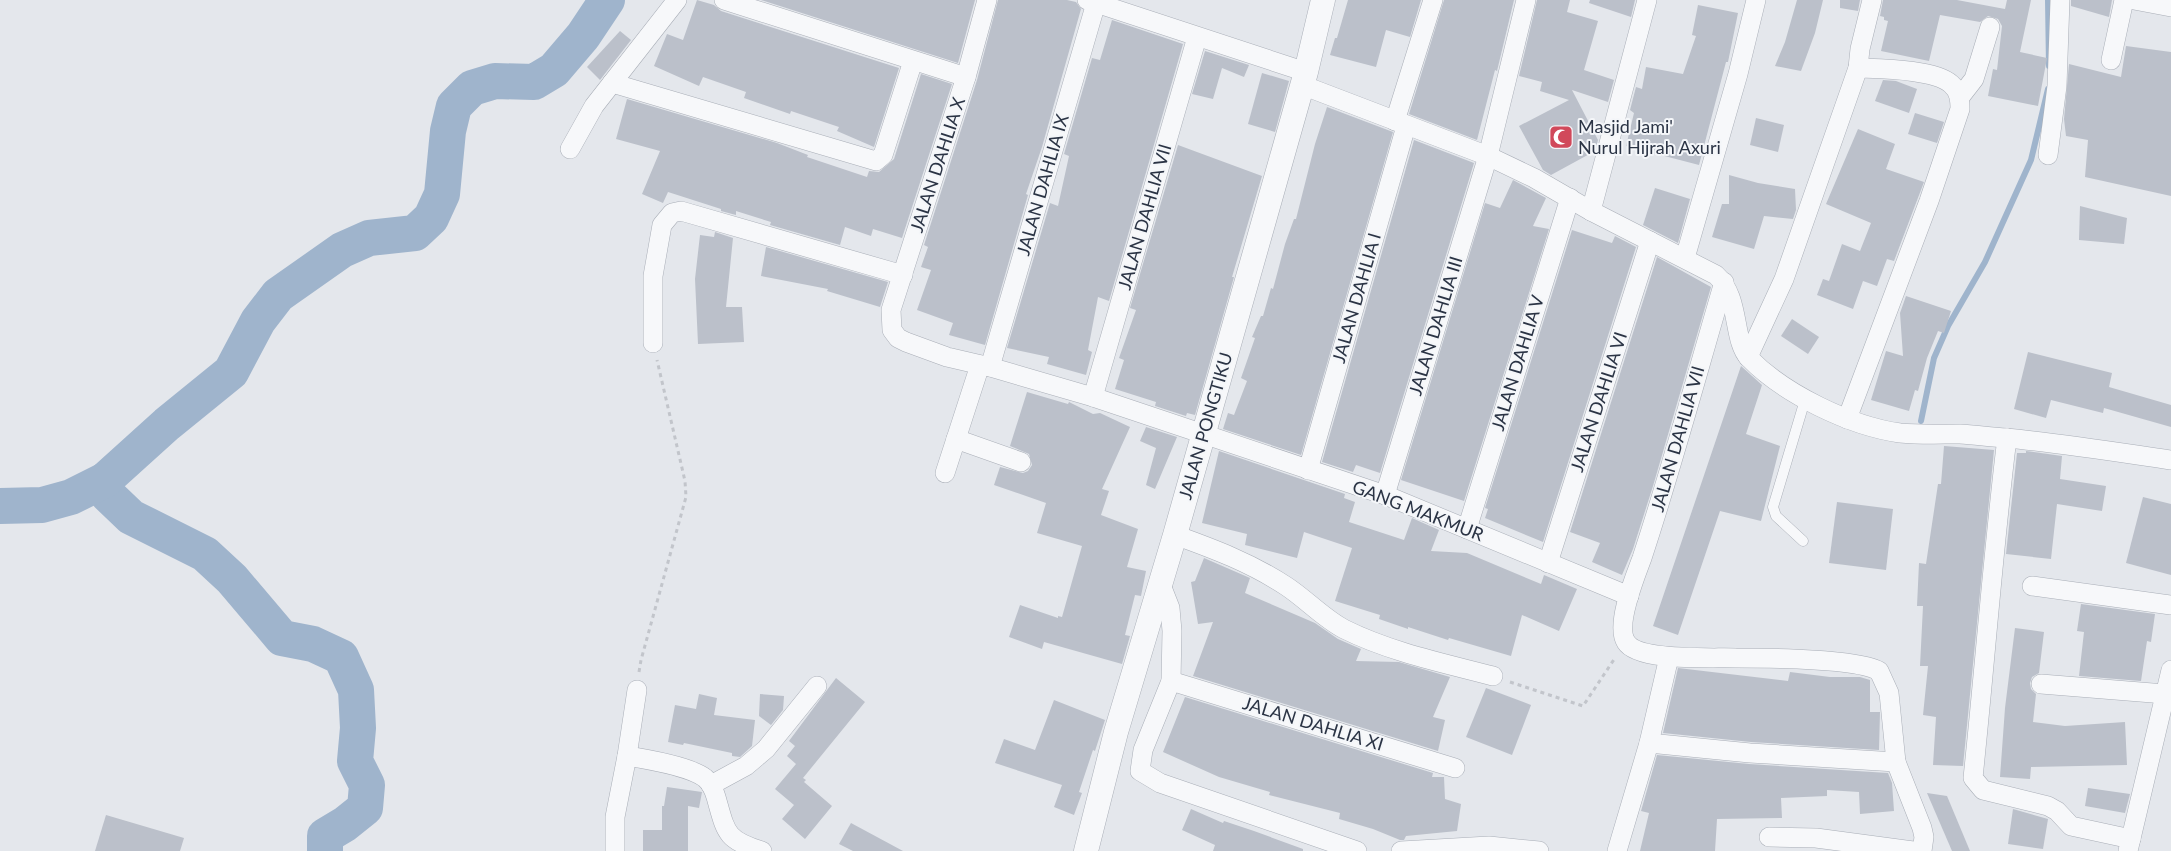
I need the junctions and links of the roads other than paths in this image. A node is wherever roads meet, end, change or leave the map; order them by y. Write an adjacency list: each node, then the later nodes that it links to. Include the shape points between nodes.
1 (677, 0): 22 (street)
2 (724, 0): 18 (street)
3 (987, 0): 20 (street, JALAN DAHLIA X)
4 (1323, 0): 21 (street, JALAN PONGTIKU)
5 (1433, 0): 24 (street, JALAN DAHLIA I)
6 (1526, 0): 27 (street, JALAN DAHLIA III)
7 (1647, 0): 29 (street)
8 (1756, 0): 31 (street)
9 (1872, 0): 19 (street)
10 (2060, 0): 26 (street, via 2056,86)
11 (2124, 0): 17 (street)
12 (2134, 0): 14 (street)
13 (1092, 1): 16 (street); 37 (street, JALAN DAHLIA IX)
14 (2171, 7)
15 (1990, 27): 23 (street, via 1974,79)
16 (1196, 38): 21 (street); 38 (street, JALAN DAHLIA VII)
17 (2111, 60)
18 (913, 61): 20 (street); 22 (street, via 883,155 876,161)
19 (1858, 68): 23 (street, via 1907,71 1934,77 1952,84); 36 (street, via 1784,279)
20 (966, 77): 32 (street, JALAN DAHLIA X)
21 (1304, 79): 24 (street); 41 (street, JALAN PONGTIKU)
22 (612, 83): 25 (street, via 594,106)
23 (1960, 97): 40 (street, via 1960,109 1932,192)
24 (1400, 124): 27 (street); 46 (street, JALAN DAHLIA I)
25 (570, 149)
26 (2048, 155)
27 (1488, 156): 28 (street); 48 (street, JALAN DAHLIA III)
28 (1570, 198): 29 (street); 49 (street, JALAN DAHLIA V)
29 (1591, 211): 30 (street)
30 (1650, 241): 31 (street); 52 (street, JALAN DAHLIA VI)
31 (1685, 258): 33 (street)
32 (903, 275): 34 (street, JALAN DAHLIA X, via 891,310); 35 (street, via 681,211 672,213 662,225 652,276)
33 (1724, 282): 36 (street); 55 (street, JALAN DAHLIA VII)
34 (892, 330): 37 (street, GANG MAKMUR, via 906,342 946,357)
35 (653, 343)
36 (1748, 357): 39 (street, via 1780,384)
37 (985, 366): 38 (street, GANG MAKMUR); 43 (street, JALAN DAHLIA IX)
38 (1093, 397): 41 (street, GANG MAKMUR)
39 (1806, 400): 40 (street); 51 (lane, via 1773,507 1776,516)
40 (1847, 419): 42 (street, via 1906,433)
41 (1204, 434): 46 (street, GANG MAKMUR); 50 (street, JALAN PONGTIKU)
42 (2007, 438): 44 (street); 70 (street, via 1973,778 1983,790 2048,806 2071,826)
43 (956, 439): 45 (street); 47 (street, JALAN DAHLIA IX)
44 (2171, 460)
45 (1021, 462)
46 (1308, 470): 48 (street, GANG MAKMUR)
47 (945, 473)
48 (1385, 495): 49 (street, GANG MAKMUR)
49 (1467, 529): 52 (street, GANG MAKMUR)
50 (1175, 535): 53 (street, JALAN PONGTIKU); 58 (street, via 1258,568 1342,628 1374,643)
51 (1803, 542)
52 (1548, 563): 55 (street, GANG MAKMUR)
53 (1161, 585): 59 (street, via 1170,608); 73 (street, JALAN PONGTIKU, via 1116,732)
54 (2032, 586): 56 (street)
55 (1629, 596): 57 (street, JALAN DAHLIA VII, via 1623,623 1626,643 1648,654)
56 (2171, 605)
57 (1669, 658): 64 (street); 66 (street, via 1790,659 1874,668 1883,676 1889,693)
58 (1493, 676)
59 (1171, 680): 67 (street, JALAN DAHLIA XI); 74 (street, via 1144,750 1140,771 1160,783)
60 (2041, 684): 61 (street)
61 (2169, 684): 70 (street)
62 (817, 686): 68 (street, via 766,749 746,766)
63 (637, 690): 65 (street)
64 (1649, 743): 66 (street); 77 (street)
65 (627, 756): 68 (street, via 677,767 704,777); 71 (street, via 615,817)
66 (1896, 762): 79 (street, via 1922,828)
67 (1455, 768)
68 (712, 785): 72 (street, via 724,828 730,836 743,845)
69 (1768, 837): 78 (street, via 1816,838)
70 (2129, 845)
71 (615, 851)
72 (762, 851)
73 (1086, 851)
74 (1357, 851)
75 (1401, 851): 76 (street, via 1489,846)
76 (1539, 851)
77 (1617, 851)
78 (1912, 851)
79 (1922, 851)

